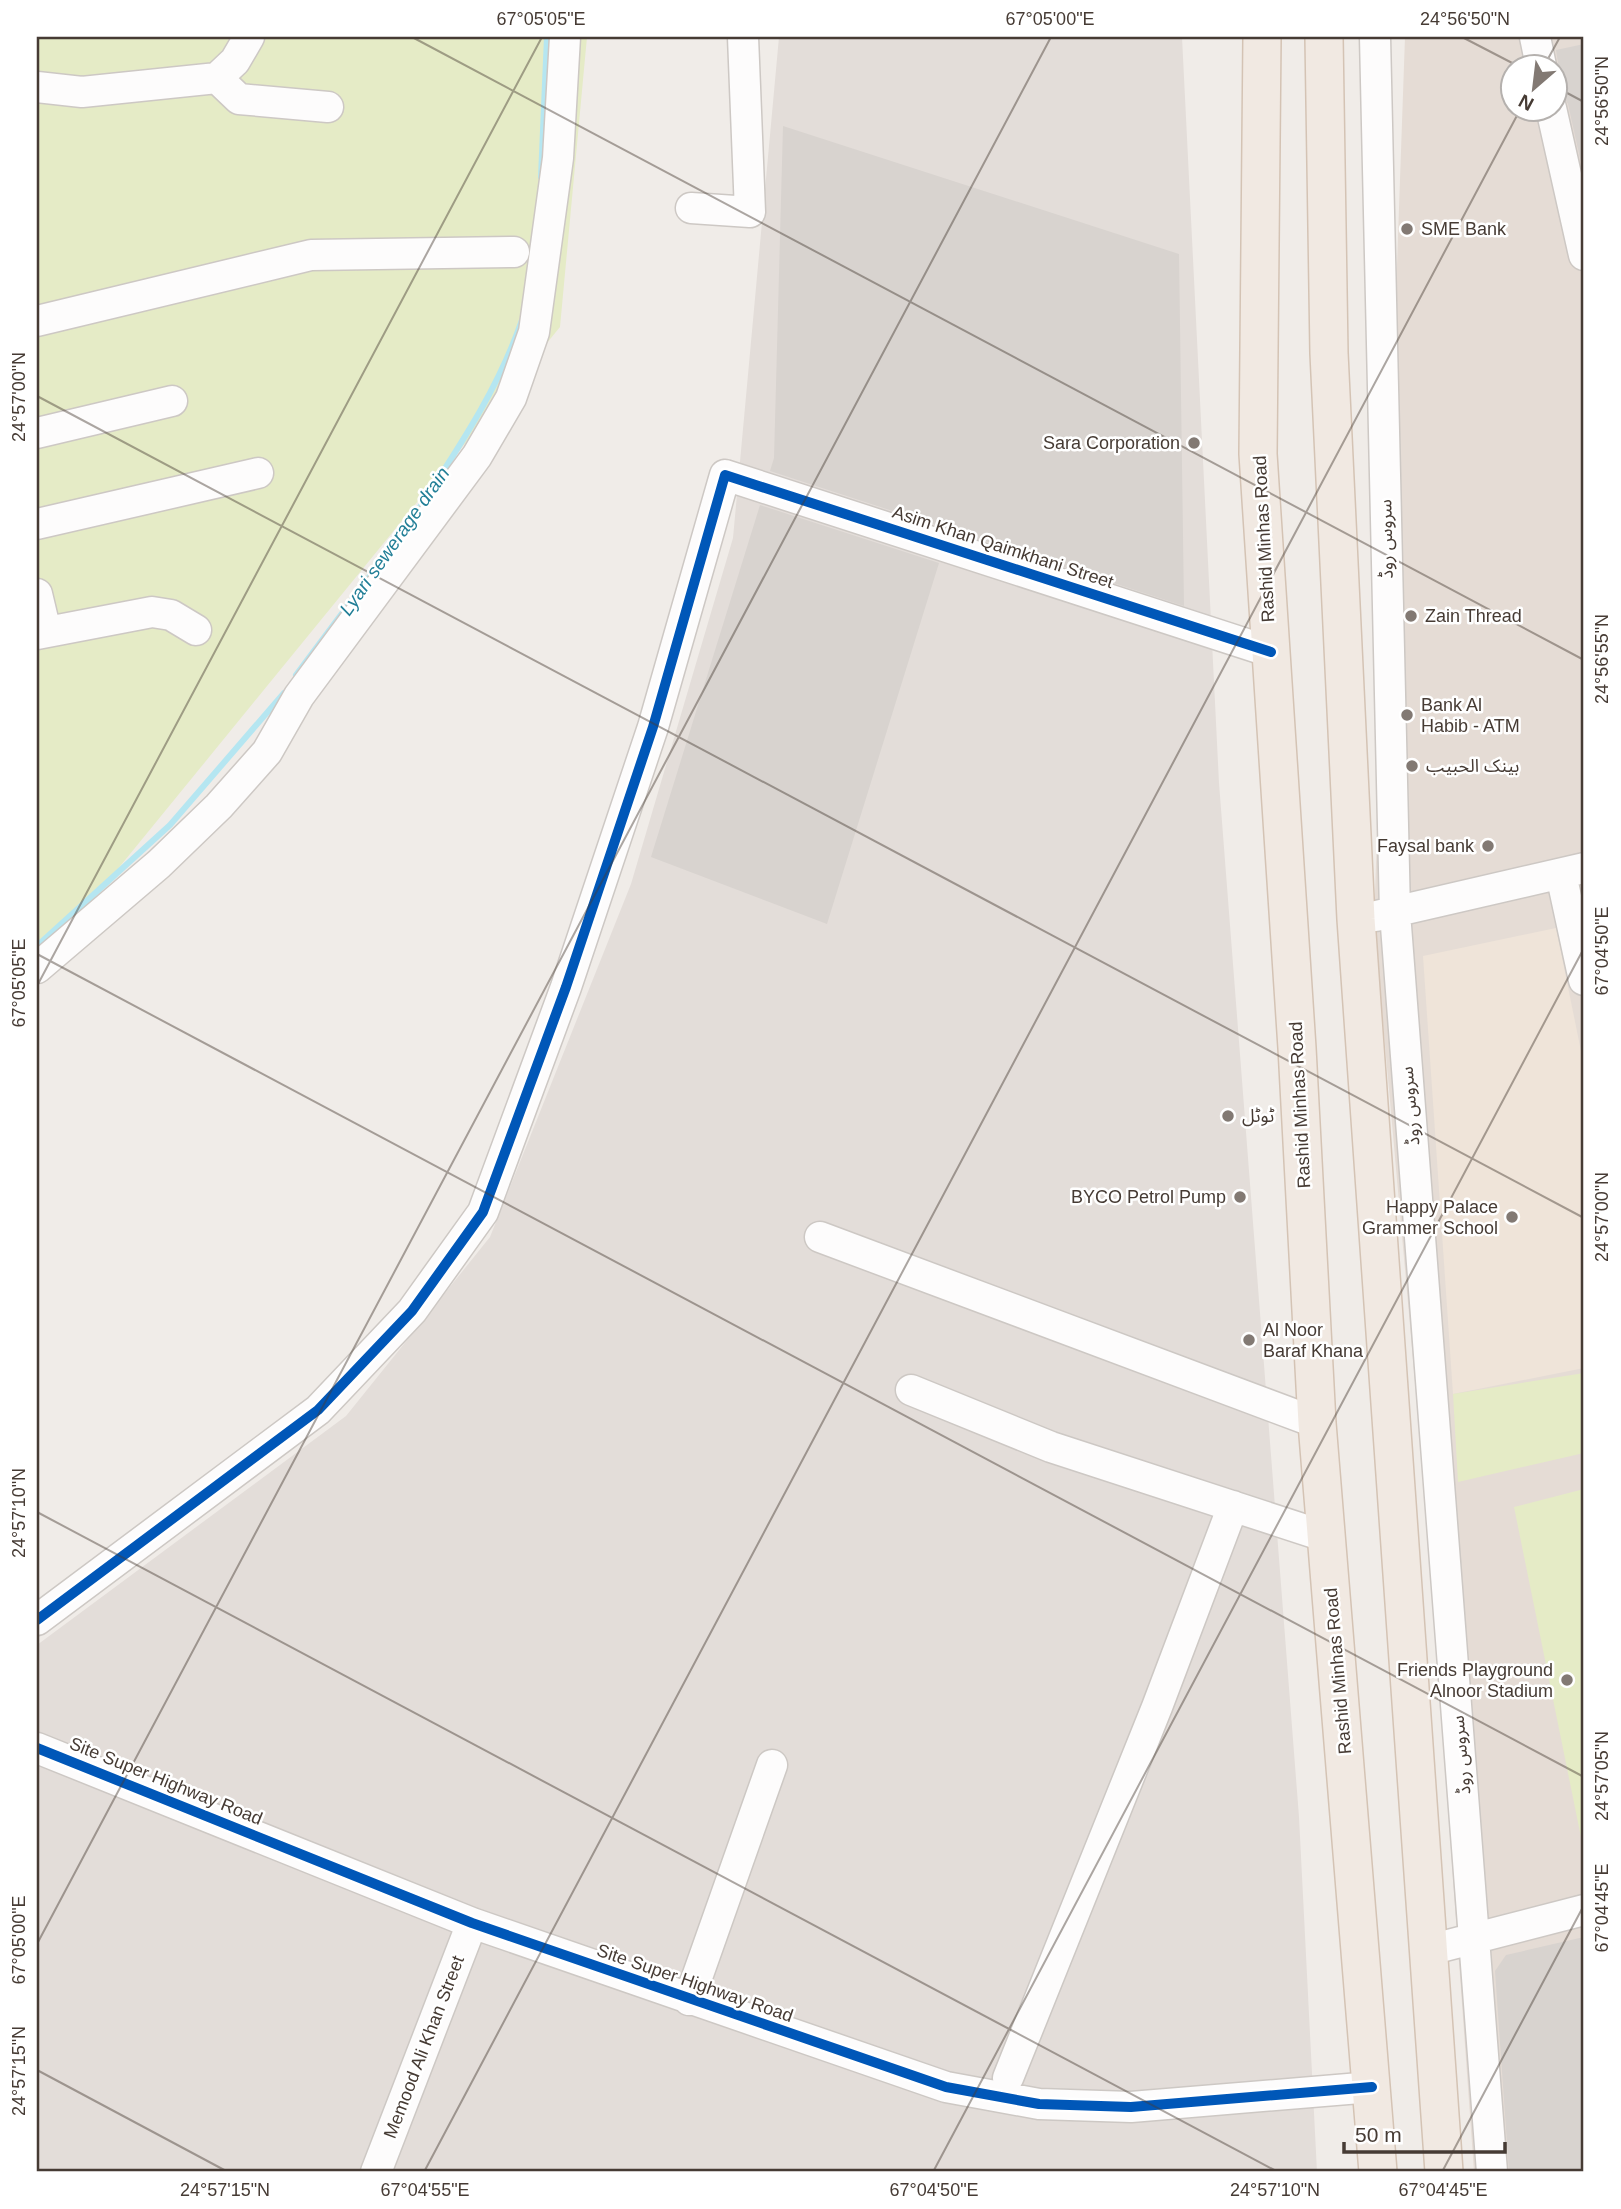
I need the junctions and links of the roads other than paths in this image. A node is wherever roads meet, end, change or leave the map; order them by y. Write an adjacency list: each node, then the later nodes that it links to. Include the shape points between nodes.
1 (249, 37): 7 (street, via 235,61)
2 (565, 37): 27 (street, via 558,158 534,332 511,398 477,456 299,696 267,752 159,863)
3 (743, 37): 12 (street, via 750,212)
4 (1262, 37): 23 (main road, Rashid Minhas Road, via 1258,454)
5 (1324, 37): 26 (main road, via 1329,353)
6 (1375, 37): 25 (street, سروس روڈ)
7 (217, 78): 8 (street, via 82,92); 9 (street, via 239,99)
8 (37, 87)
9 (328, 107)
10 (1557, 122): 11 (street)
11 (1574, 164): 14 (street)
12 (691, 208)
13 (514, 252): 15 (street, via 311,255)
14 (1584, 255)
15 (37, 321)
16 (172, 401): 17 (street)
17 (37, 433)
18 (258, 473): 19 (street)
19 (37, 524)
20 (37, 594): 22 (street)
21 (196, 630): 22 (street, via 171,615 152,612)
22 (42, 633)
23 (1270, 652): 31 (main road, Rashid Minhas Road); 34 (street, Asim Khan Qaimkhani Street, via 725,474 653,727 566,987 483,1212 412,1311 318,1410)
24 (1573, 871): 25 (street); 28 (street)
25 (1395, 913): 26 (street); 39 (street, سروس روڈ)
26 (1356, 919): 40 (main road)
27 (37, 968)
28 (1584, 979)
29 (820, 1237): 31 (street)
30 (911, 1390): 32 (street, via 1051,1447)
31 (1317, 1423): 33 (main road, Rashid Minhas Road)
32 (1233, 1506): 33 (street); 42 (street)
33 (1327, 1537): 43 (main road, Rashid Minhas Road)
34 (37, 1620)
35 (37, 1748): 38 (street, Site Super Highway Road)
36 (772, 1765): 41 (street)
37 (1584, 1910): 39 (street)
38 (472, 1923): 41 (street, Site Super Highway Road); 44 (street, Memood Ali Khan Street)
39 (1476, 1938): 40 (street); 47 (street, سروس روڈ)
40 (1429, 1950): 46 (main road)
41 (689, 2000): 43 (street, Site Super Highway Road, via 946,2087 1039,2104 1131,2107)
42 (1007, 2078)
43 (1372, 2087): 45 (main road, Rashid Minhas Road)
44 (376, 2172)
45 (1378, 2172)
46 (1444, 2172)
47 (1492, 2172)

